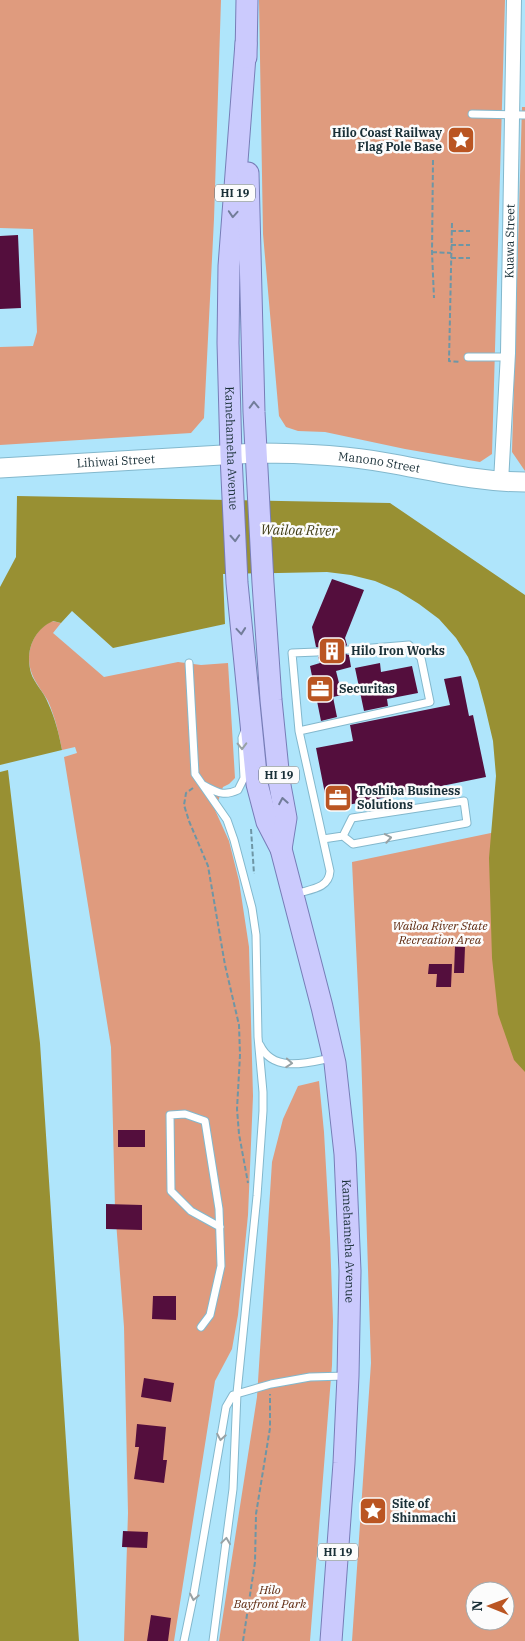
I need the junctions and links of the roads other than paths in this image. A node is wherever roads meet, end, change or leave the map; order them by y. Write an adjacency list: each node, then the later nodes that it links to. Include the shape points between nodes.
1 (247, 0): 3 (main road, Kamehameha Avenue / HI 19)
2 (514, 0): 5 (street, Kuawa Street)
3 (246, 44): 8 (main road, Kamehameha Avenue / HI 19, one-way to 3); 9 (main road, Kamehameha Avenue / HI 19, one-way to 9, via 229,266)
4 (472, 114): 5 (lane)
5 (518, 114): 6 (street, Kuawa Street)
6 (507, 357): 7 (lane); 11 (street, Kuawa Street)
7 (468, 359)
8 (257, 453): 9 (street, Manono Street); 11 (street, Manono Street, via 346,457); 21 (main road, Kamehameha Avenue / HI 19, one-way to 8, via 286,818 271,700)
9 (231, 455): 10 (street, Lihiwai Street); 16 (main road, Kamehameha Avenue / HI 19, one-way to 16, via 237,583)
10 (0, 468)
11 (501, 482): 12 (street, Manono Street)
12 (525, 482)
13 (348, 650): 17 (lane, via 409,645 421,658 430,702)
14 (317, 652): 17 (lane, via 292,653)
15 (188, 663): 18 (lane, via 193,759)
16 (251, 716): 18 (lane, one-way to 18, via 242,738 244,778 238,790 230,794 218,793); 21 (main road, Kamehameha Avenue / HI 19, via 261,802)
17 (299, 731): 20 (lane)
18 (200, 783): 23 (lane, via 227,820 252,908 256,935)
19 (343, 836): 19 (lane, one-way to 19, via 353,844 467,823 464,801 352,818); 20 (lane)
20 (323, 838): 22 (lane, via 330,871 327,882)
21 (281, 849): 22 (main road, Kamehameha Avenue / HI 19)
22 (293, 894): 24 (main road, Kamehameha Avenue / HI 19)
23 (258, 1037): 24 (lane, one-way to 24, via 265,1054 280,1062 299,1064); 28 (lane, via 263,1111 258,1196)
24 (334, 1058): 27 (main road, Kamehameha Avenue / HI 19, via 346,1176 350,1271)
25 (220, 1228): 25 (lane, via 205,1121 185,1114 170,1115 171,1191 191,1211); 26 (lane, via 221,1266 210,1315)
26 (201, 1327)
27 (348, 1376): 28 (lane, via 310,1377); 31 (main road, Kamehameha Avenue / HI 19)
28 (237, 1393): 29 (lane, one-way to 29, via 226,1408); 30 (lane, one-way to 28, via 233,1488)
29 (184, 1641)
30 (213, 1641)
31 (331, 1641)

